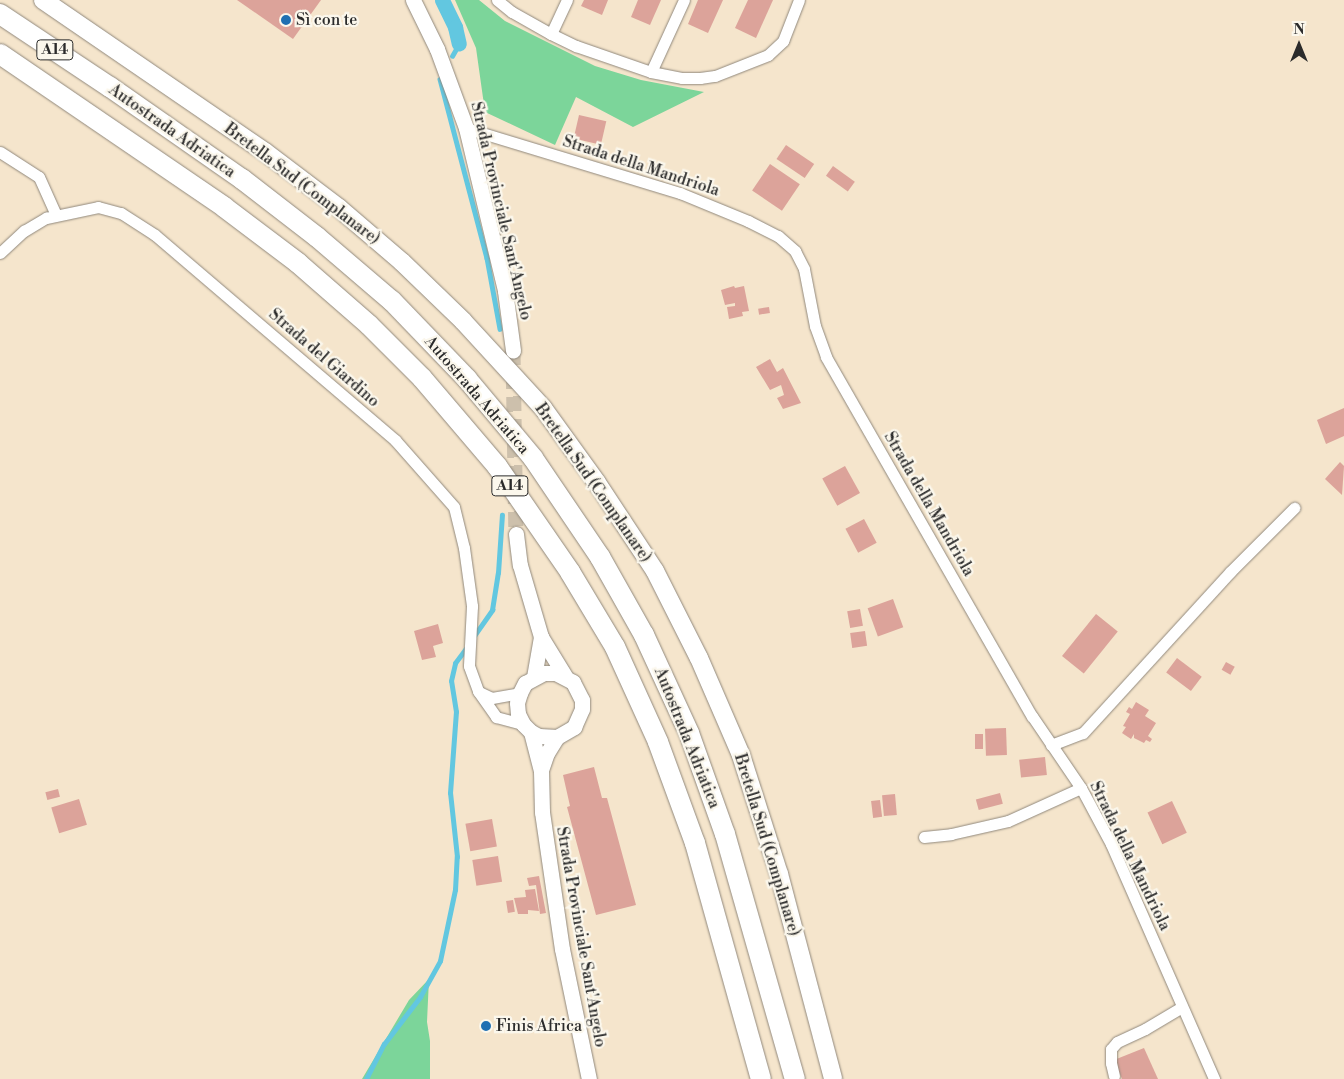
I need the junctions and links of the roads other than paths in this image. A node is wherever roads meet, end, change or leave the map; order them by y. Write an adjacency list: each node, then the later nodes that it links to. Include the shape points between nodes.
1 (43, 0): 34 (main road, Bretella Sud (Complanare), via 265,152 339,208 402,262 463,321 543,408 655,571 699,658 741,755 779,874)
2 (413, 0): 11 (main road, Strada Provinciale Sant'Angelo, via 443,65)
3 (498, 0): 8 (street, via 512,12)
4 (567, 0): 8 (street)
5 (684, 0): 10 (street)
6 (799, 0): 10 (street, via 783,41 768,55 715,76 682,78)
7 (0, 14): 33 (highway, Autostrada Adriatica / A14, via 242,179 318,237 398,308 467,379 533,458 600,557 644,635 689,733 725,834)
8 (551, 34): 10 (street)
9 (0, 54): 32 (highway, Autostrada Adriatica / A14, via 224,207 298,263 422,378 497,466 570,572 610,639 658,742 694,844)
10 (652, 72)
11 (466, 128): 15 (main road, Strada Provinciale Sant'Angelo, via 505,291); 25 (street, Strada della Mandriola, via 680,193 778,236 795,251 804,269 815,326 826,357)
12 (0, 152): 13 (street, via 39,177)
13 (56, 215): 14 (street, Strada del Giardino, via 24,231); 21 (street, Strada del Giardino, via 98,207 121,213 155,235 395,440 454,507 464,548 472,606 469,666)
14 (0, 253)
15 (513, 350)
16 (1294, 508): 25 (street, via 1230,572 1083,733)
17 (516, 534): 18 (main road, Strada Provinciale Sant'Angelo, via 520,565)
18 (541, 637): 19 (main road, Strada Provinciale Sant'Angelo); 20 (main road, Strada Provinciale Sant'Angelo)
19 (565, 676): 20 (main road, via 544,673); 24 (main road, Strada Provinciale Sant'Angelo, via 579,690 582,709 574,727)
20 (534, 677): 22 (main road, via 525,683)
21 (478, 691): 22 (street, via 492,698); 23 (street, Strada del Giardino, via 496,717)
22 (520, 693): 23 (main road, Strada Provinciale Sant'Angelo, via 517,703)
23 (527, 728): 24 (main road, via 539,736); 26 (main road, Strada Provinciale Sant'Angelo)
24 (557, 737): 26 (main road, Strada Provinciale Sant'Angelo, via 546,753)
25 (1051, 745): 27 (street, Strada della Mandriola)
26 (541, 771): 31 (main road, Strada Provinciale Sant'Angelo, via 542,812 562,949)
27 (1081, 788): 28 (street, via 1008,821); 29 (street, Strada della Mandriola, via 1110,844)
28 (924, 837)
29 (1182, 1007): 30 (street, via 1117,1042 1111,1049); 35 (street, Strada della Mandriola)
30 (1114, 1076)
31 (590, 1079)
32 (761, 1079)
33 (795, 1079)
34 (833, 1079)
35 (1214, 1079)

